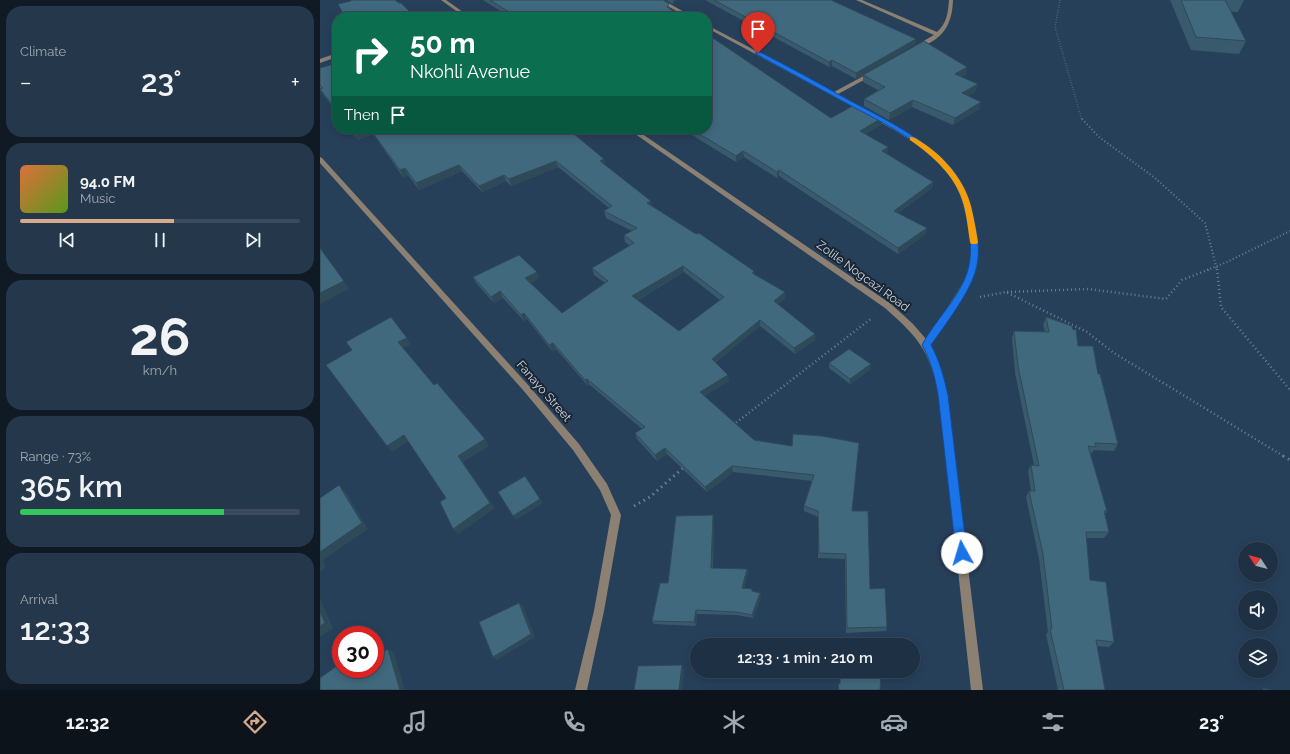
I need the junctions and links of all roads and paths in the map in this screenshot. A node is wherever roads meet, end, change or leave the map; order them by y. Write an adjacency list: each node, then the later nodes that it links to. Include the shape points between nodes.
1 (443, 0): 6 (street)
2 (659, 0): 7 (street)
3 (858, 0): 9 (street)
4 (951, 0): 9 (street, via 948,23)
5 (1060, 0): 18 (path, via 1055,26 1082,120 1099,137 1155,178 1205,223)
6 (461, 12)
7 (682, 12)
8 (712, 29): 14 (street)
9 (939, 35): 10 (street)
10 (911, 51)
11 (332, 57): 12 (street)
12 (320, 61)
13 (877, 70): 14 (street)
14 (835, 94): 20 (street, via 927,149 958,182 967,204 975,255 971,273)
15 (638, 134): 21 (street, Zolile Nogcazi Road)
16 (320, 159): 27 (street, Fanayo Street, via 526,388 576,448 604,487)
17 (1290, 232): 18 (path)
18 (1217, 266): 19 (path, via 1182,280 1166,299 1088,289); 23 (path, via 1221,307)
19 (1006, 292): 20 (path); 25 (path, via 1087,332 1114,353)
20 (955, 302): 22 (street)
21 (888, 306): 22 (street, Zolile Nogcazi Road, via 913,328); 24 (path)
22 (926, 345): 29 (street, Zolile Nogcazi Road, via 932,355 943,395)
23 (1290, 390)
24 (731, 427)
25 (1290, 460)
26 (690, 462): 27 (path, via 650,497)
27 (616, 515): 28 (street, via 599,611)
28 (581, 690)
29 (977, 690)

